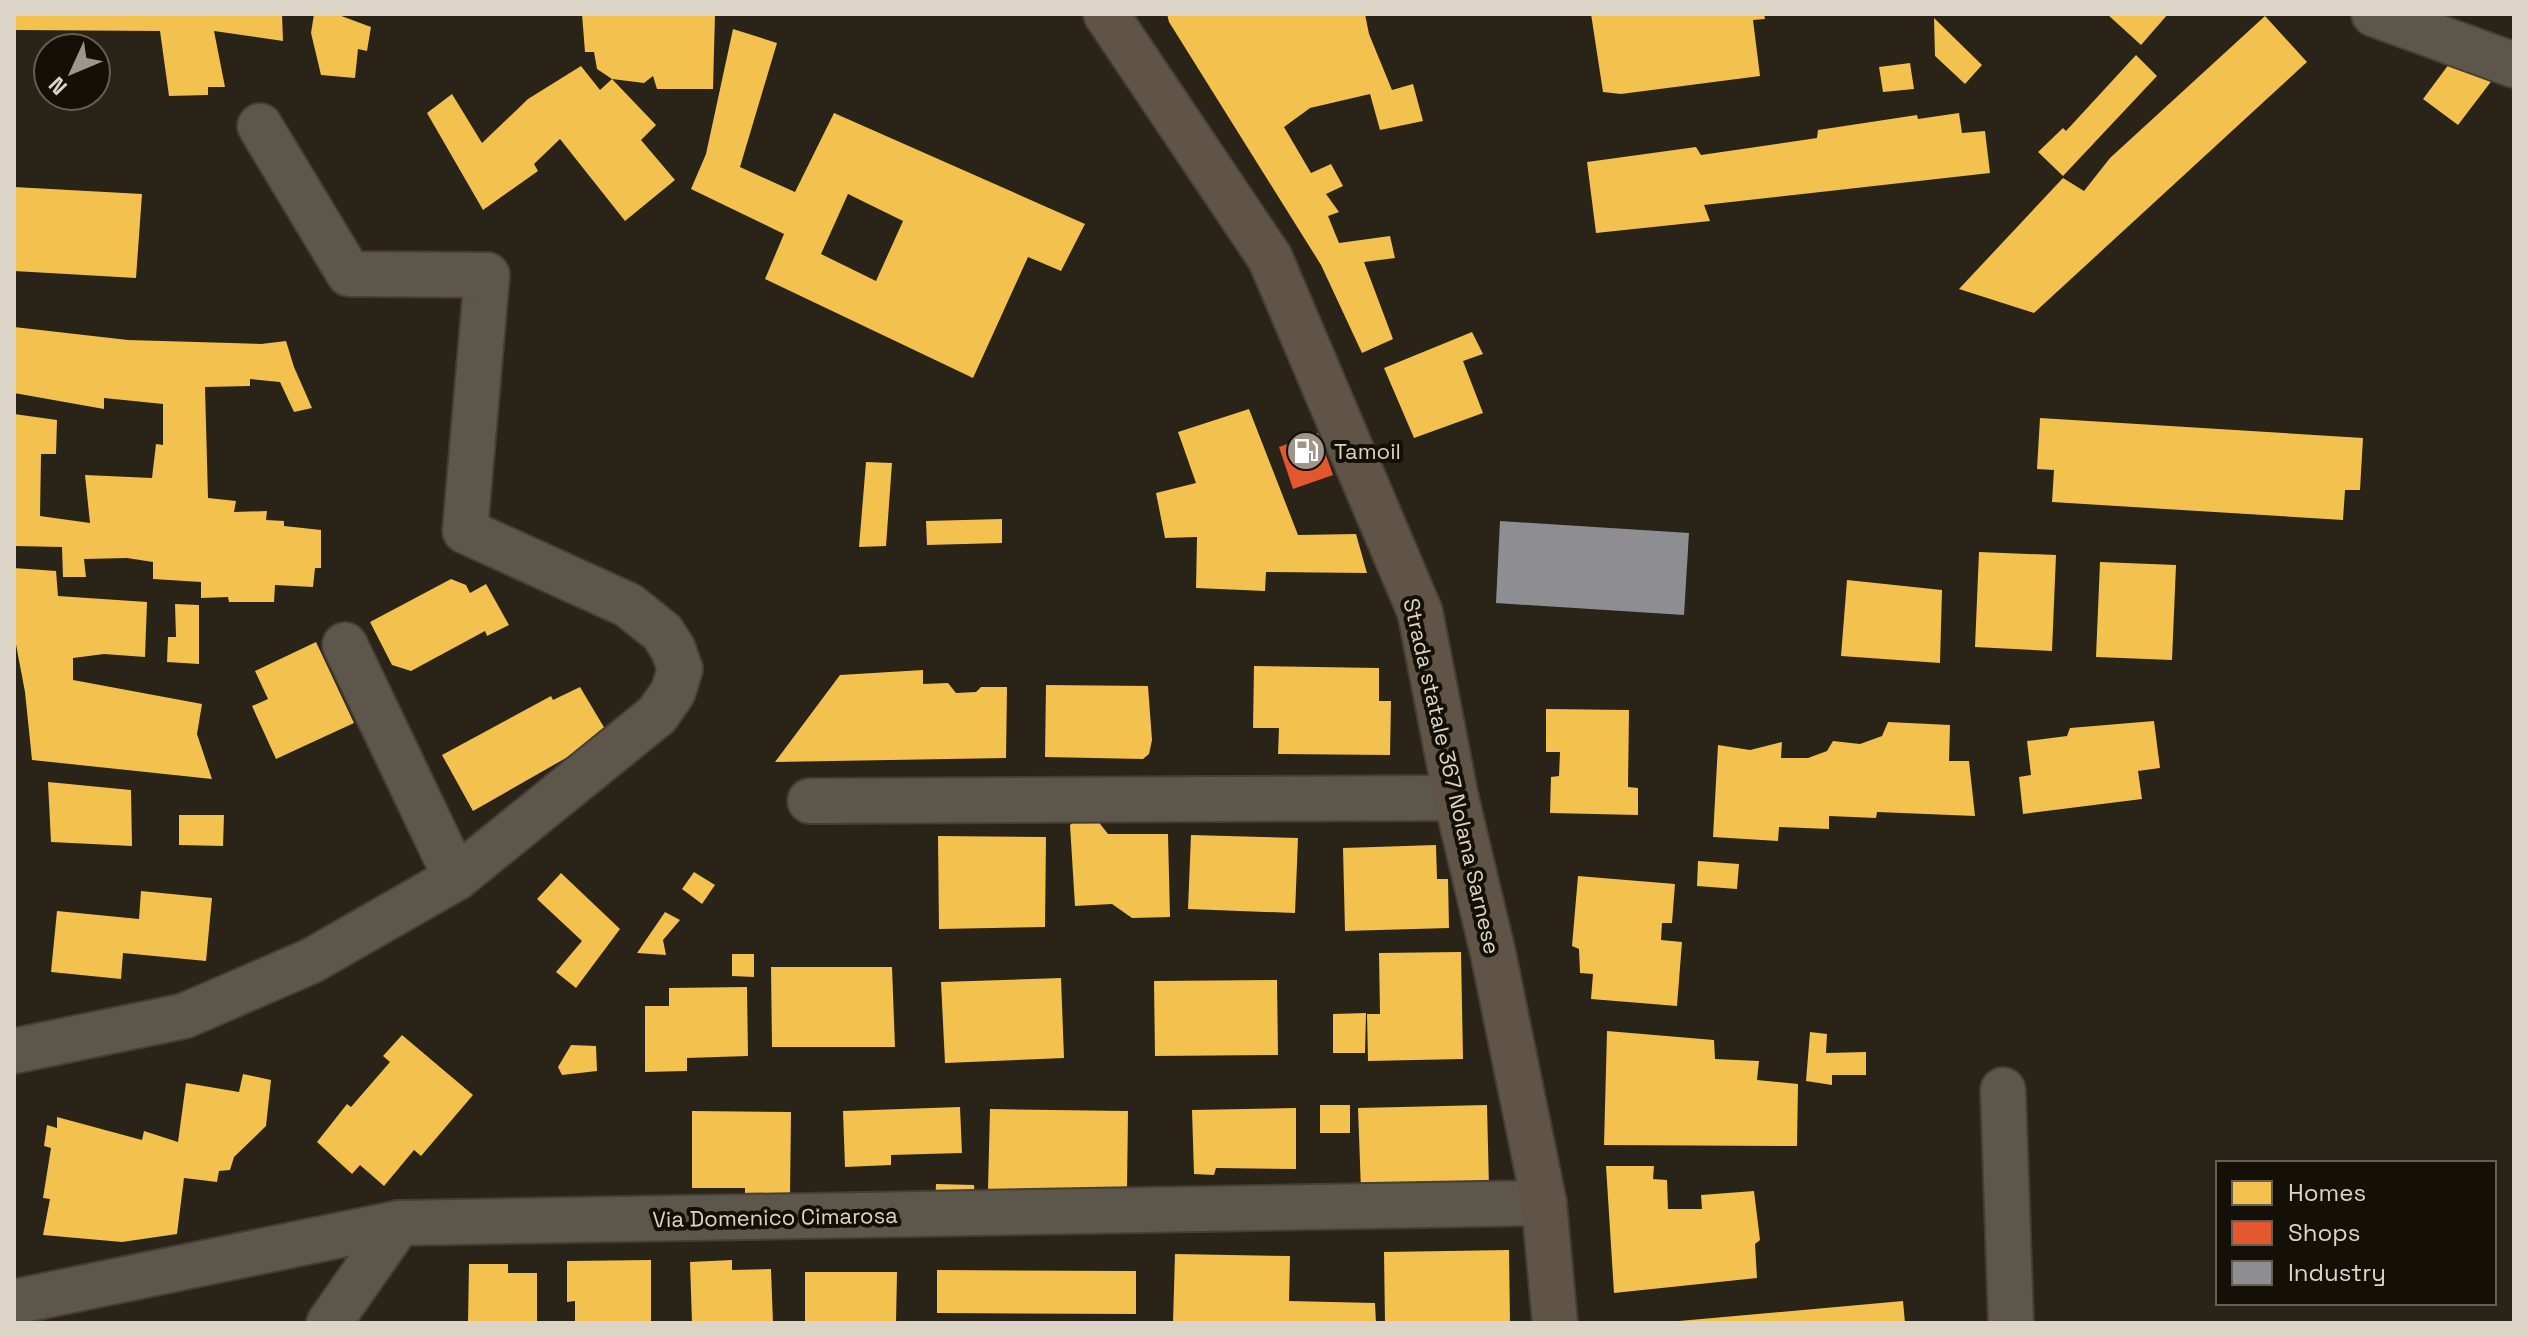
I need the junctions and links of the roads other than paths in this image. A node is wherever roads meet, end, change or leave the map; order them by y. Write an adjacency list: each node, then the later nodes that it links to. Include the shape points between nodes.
1 (1106, 14): 6 (main road, Strada statale 367 Nolana Sarnese, via 1270,258 1420,612)
2 (2374, 14): 3 (street)
3 (2514, 65)
4 (260, 126): 8 (street, via 349,274 487,275 465,531 628,605 662,632 680,669 673,692 657,715)
5 (345, 645): 8 (street)
6 (1456, 798): 7 (street); 11 (main road, Strada statale 367 Nolana Sarnese)
7 (810, 801)
8 (456, 878): 9 (street, via 311,961 184,1016)
9 (14, 1051)
10 (2003, 1090): 16 (street)
11 (1544, 1203): 12 (street, Via Domenico Cimarosa); 15 (main road, Strada statale 367 Nolana Sarnese)
12 (399, 1223): 13 (street, Via Domenico Cimarosa); 14 (street)
13 (14, 1302)
14 (329, 1323)
15 (1555, 1323)
16 (2011, 1323)

